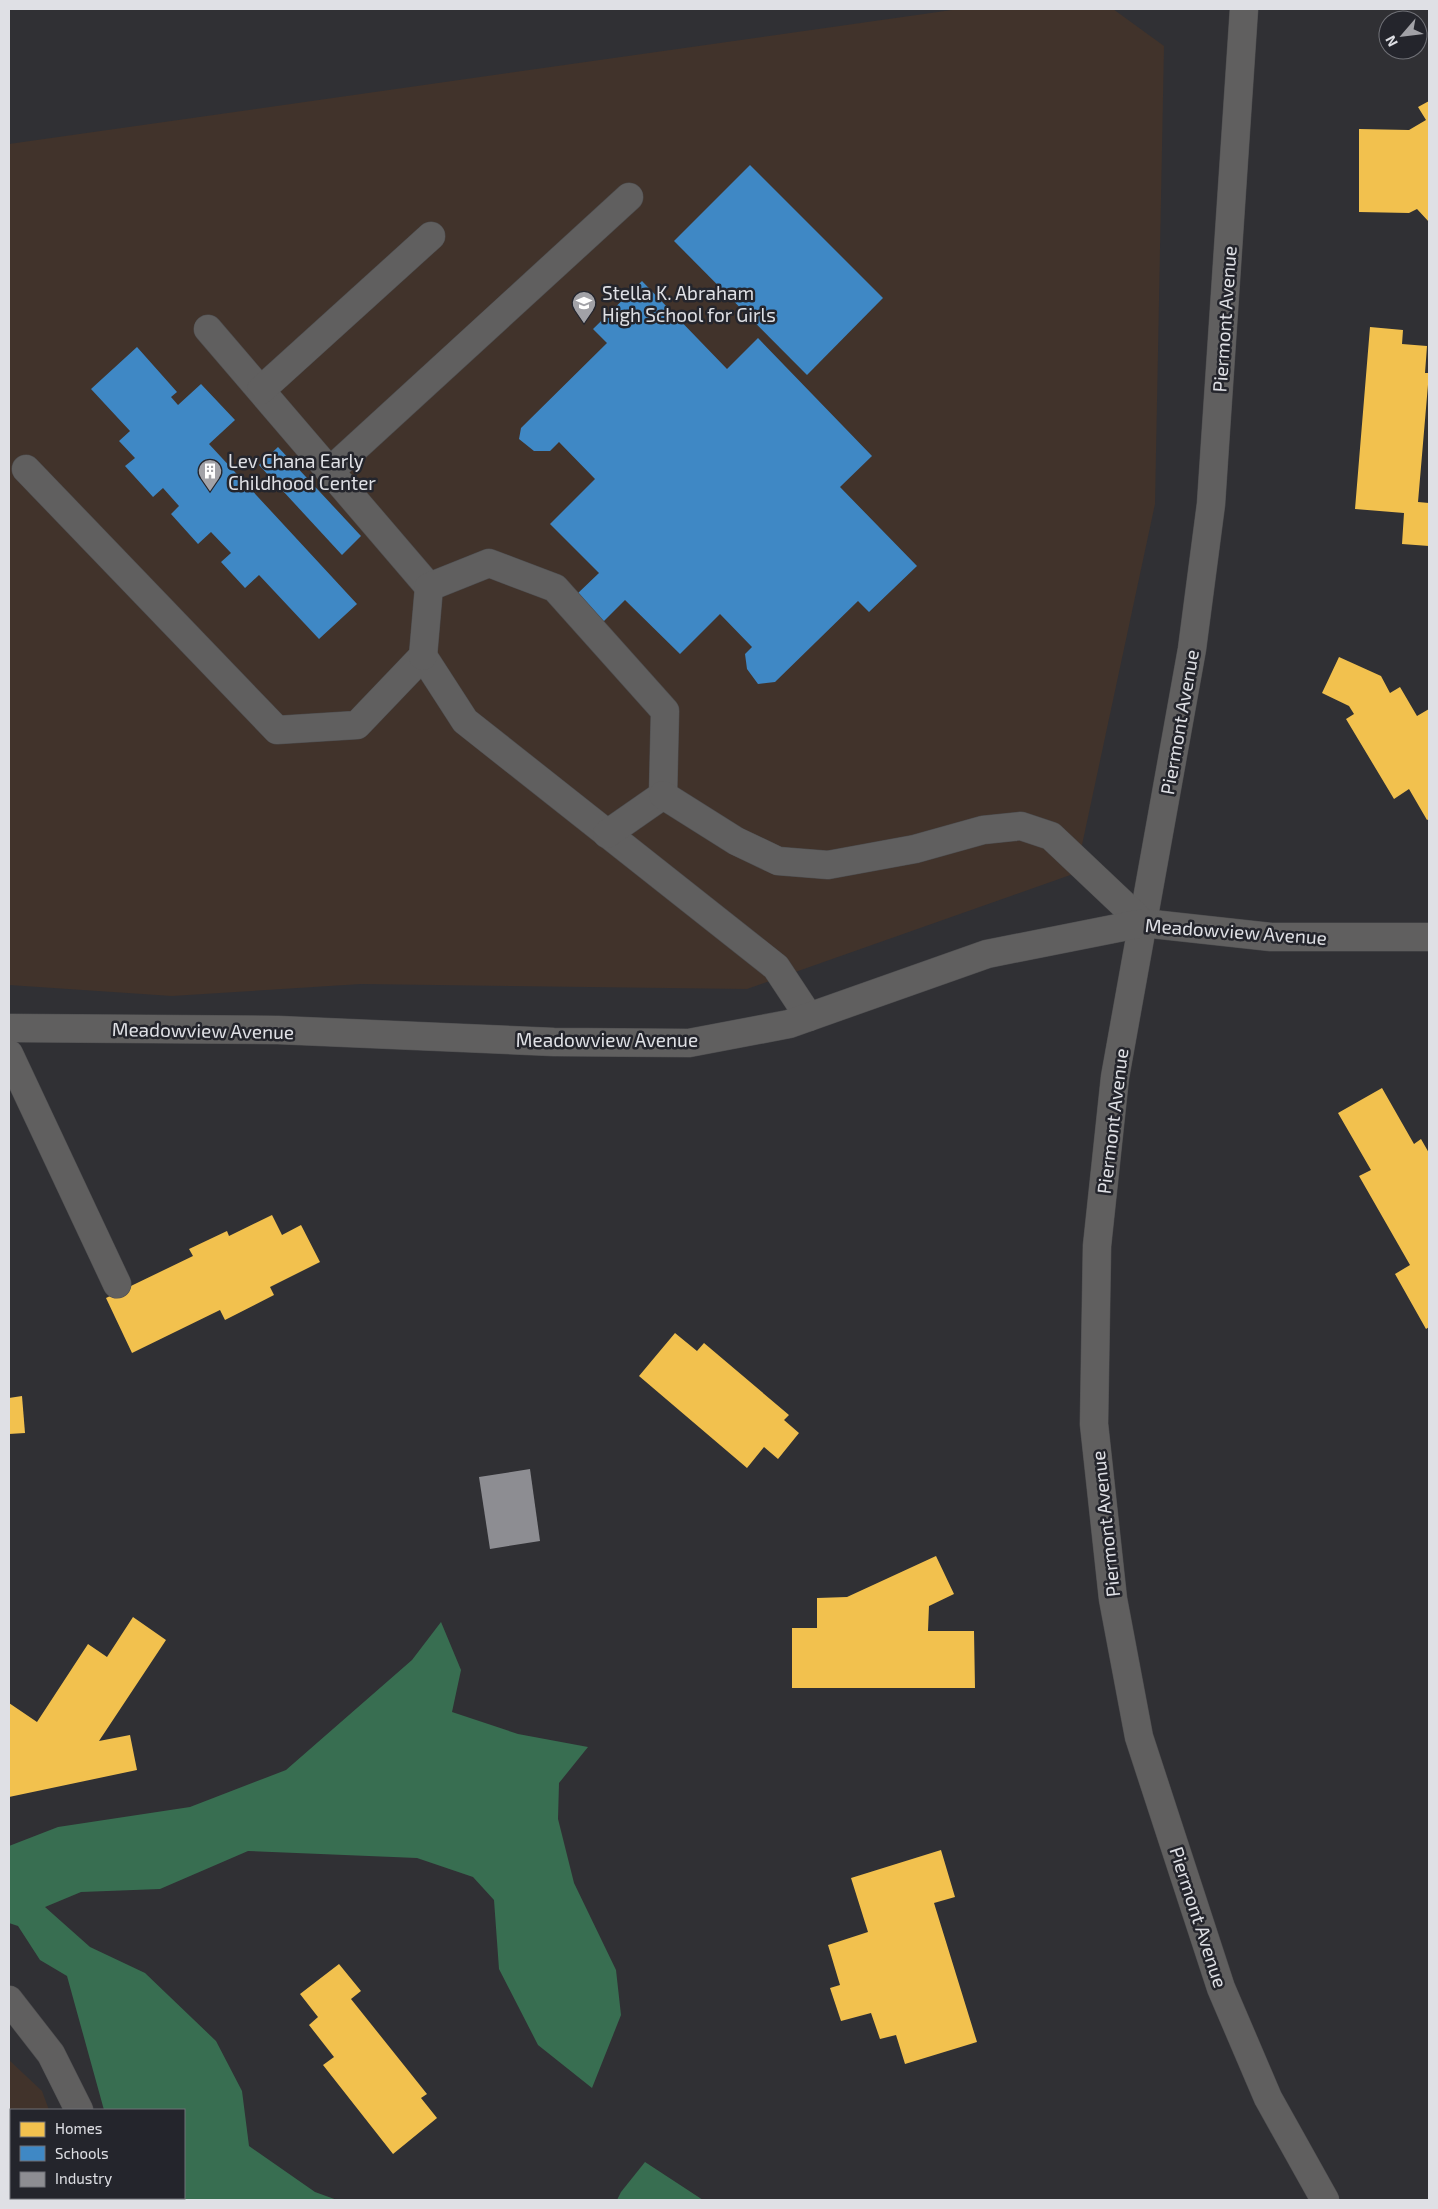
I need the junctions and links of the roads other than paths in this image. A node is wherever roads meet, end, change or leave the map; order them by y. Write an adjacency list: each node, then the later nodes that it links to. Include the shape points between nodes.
1 (1244, 9): 12 (street, Piermont Avenue, via 1211,504 1192,649)
2 (630, 197): 7 (street)
3 (431, 236): 5 (street)
4 (208, 328): 5 (street)
5 (261, 390): 7 (street)
6 (26, 469): 9 (street, via 277,730 357,725)
7 (330, 471): 8 (street)
8 (429, 587): 9 (street); 10 (street, via 489,563 555,588 665,710)
9 (423, 656): 11 (street, via 465,721)
10 (663, 795): 11 (street); 12 (street, via 736,842 778,861 828,865 915,849 983,830 1021,826 1051,836)
11 (607, 834): 14 (street, via 776,968)
12 (1143, 923): 13 (street, Meadowview Avenue, via 1271,938); 14 (street, Meadowview Avenue, via 987,954); 20 (street, Piermont Avenue, via 1115,1077 1097,1246 1094,1424 1113,1599 1139,1736 1221,1988 1268,2098)
13 (1429, 938)
14 (809, 1017): 15 (street, Meadowview Avenue, via 789,1024 689,1043 554,1042 278,1030)
15 (9, 1028)
16 (9, 1054): 17 (street)
17 (117, 1284)
18 (9, 2000): 19 (street, via 51,2054)
19 (78, 2109)
20 (1325, 2200)

